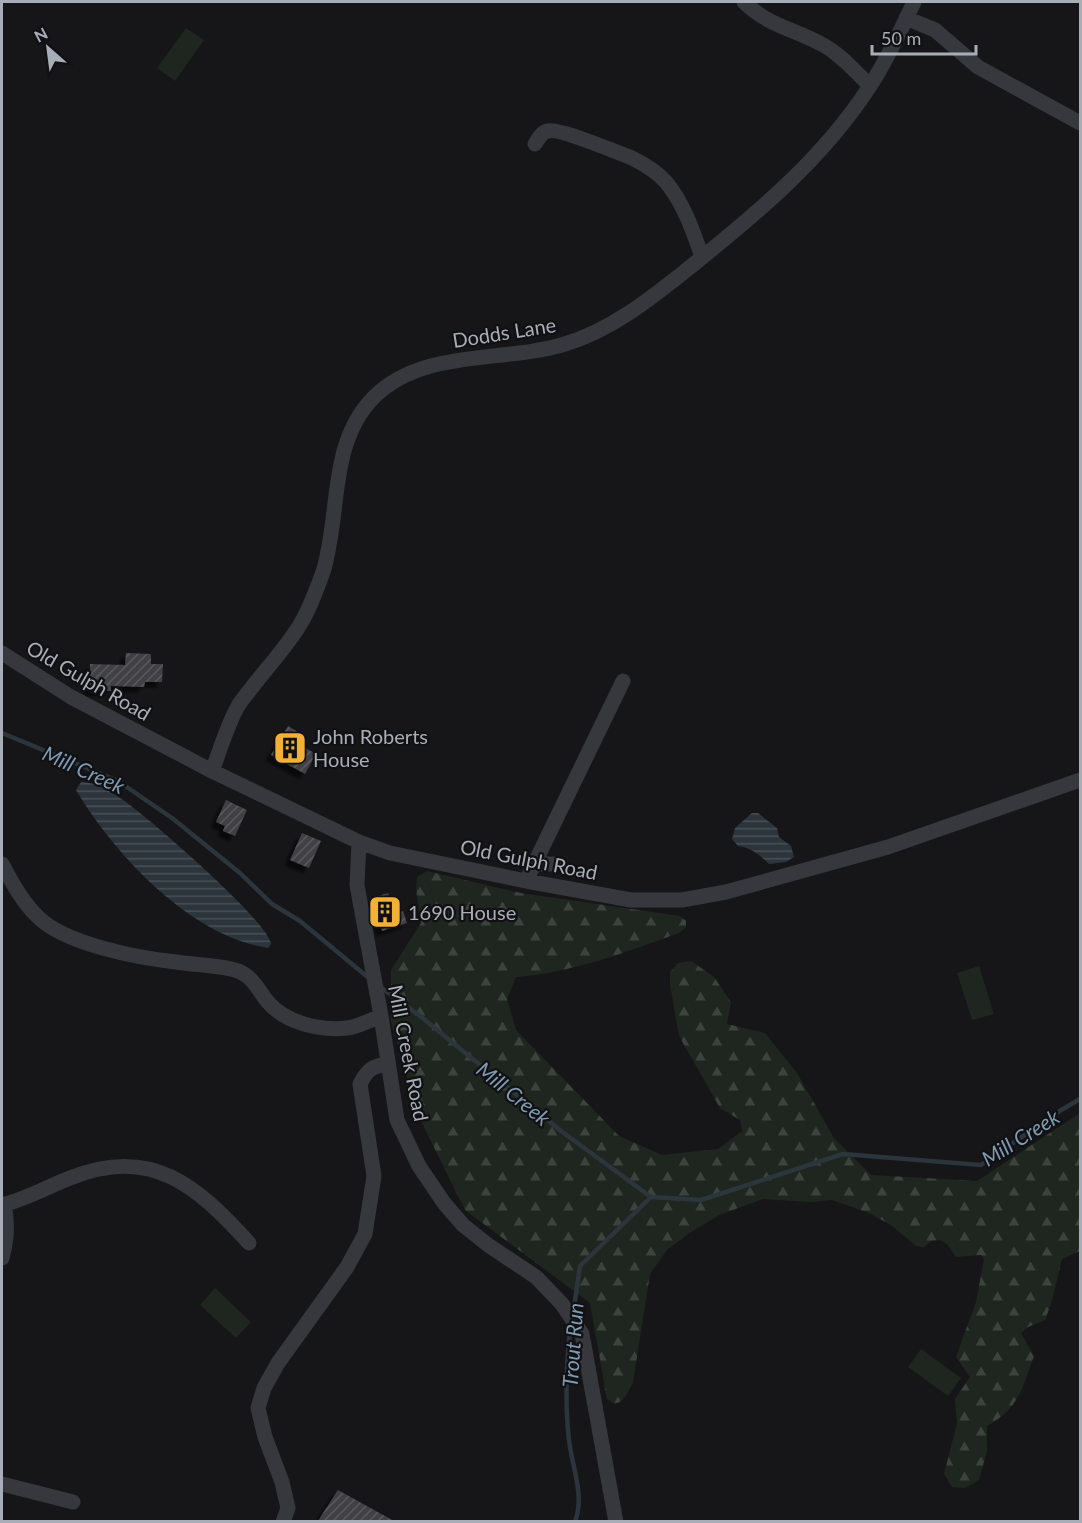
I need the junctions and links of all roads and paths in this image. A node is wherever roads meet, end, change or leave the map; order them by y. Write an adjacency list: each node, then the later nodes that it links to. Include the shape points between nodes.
1 (744, 2): 4 (street, via 775,25 825,46 846,61)
2 (914, 2): 3 (street, Dodds Lane)
3 (906, 18): 4 (street, Dodds Lane); 5 (street, via 935,30 978,67)
4 (870, 87): 7 (street, Dodds Lane, via 824,148 791,183)
5 (1080, 123)
6 (535, 144): 7 (street, via 551,131 649,168 676,196)
7 (702, 257): 10 (street, Dodds Lane, via 644,302 590,335 538,352 452,361 426,368 390,384 375,396 352,427 345,446 333,528 309,608 299,627 237,707)
8 (2, 654): 10 (street, Old Gulph Road, via 71,697)
9 (622, 681): 14 (street)
10 (212, 771): 12 (street, Old Gulph Road)
11 (1080, 780): 16 (street, Old Gulph Road, via 888,847 726,892 682,900 631,900)
12 (359, 842): 16 (street, Old Gulph Road, via 390,853); 17 (street, Mill Creek Road, via 357,885)
13 (2, 864): 17 (street, via 39,918 99,948 236,970 255,982 276,1010 308,1025 349,1028)
14 (535, 864): 15 (street); 16 (street)
15 (556, 864)
16 (526, 881)
17 (381, 1016): 18 (street, Mill Creek Road)
18 (388, 1064): 24 (street, via 374,1066 360,1084 374,1176 365,1234 278,1363 258,1408 288,1508); 25 (street, Mill Creek Road, via 397,1120 419,1166 444,1203 488,1245 536,1277 582,1334)
19 (3, 1204): 20 (street, via 92,1170 139,1167 184,1182 205,1197); 21 (street, via 7,1223)
20 (249, 1243)
21 (2, 1258)
22 (2, 1484): 23 (street)
23 (74, 1502)
24 (283, 1521)
25 (615, 1521)

